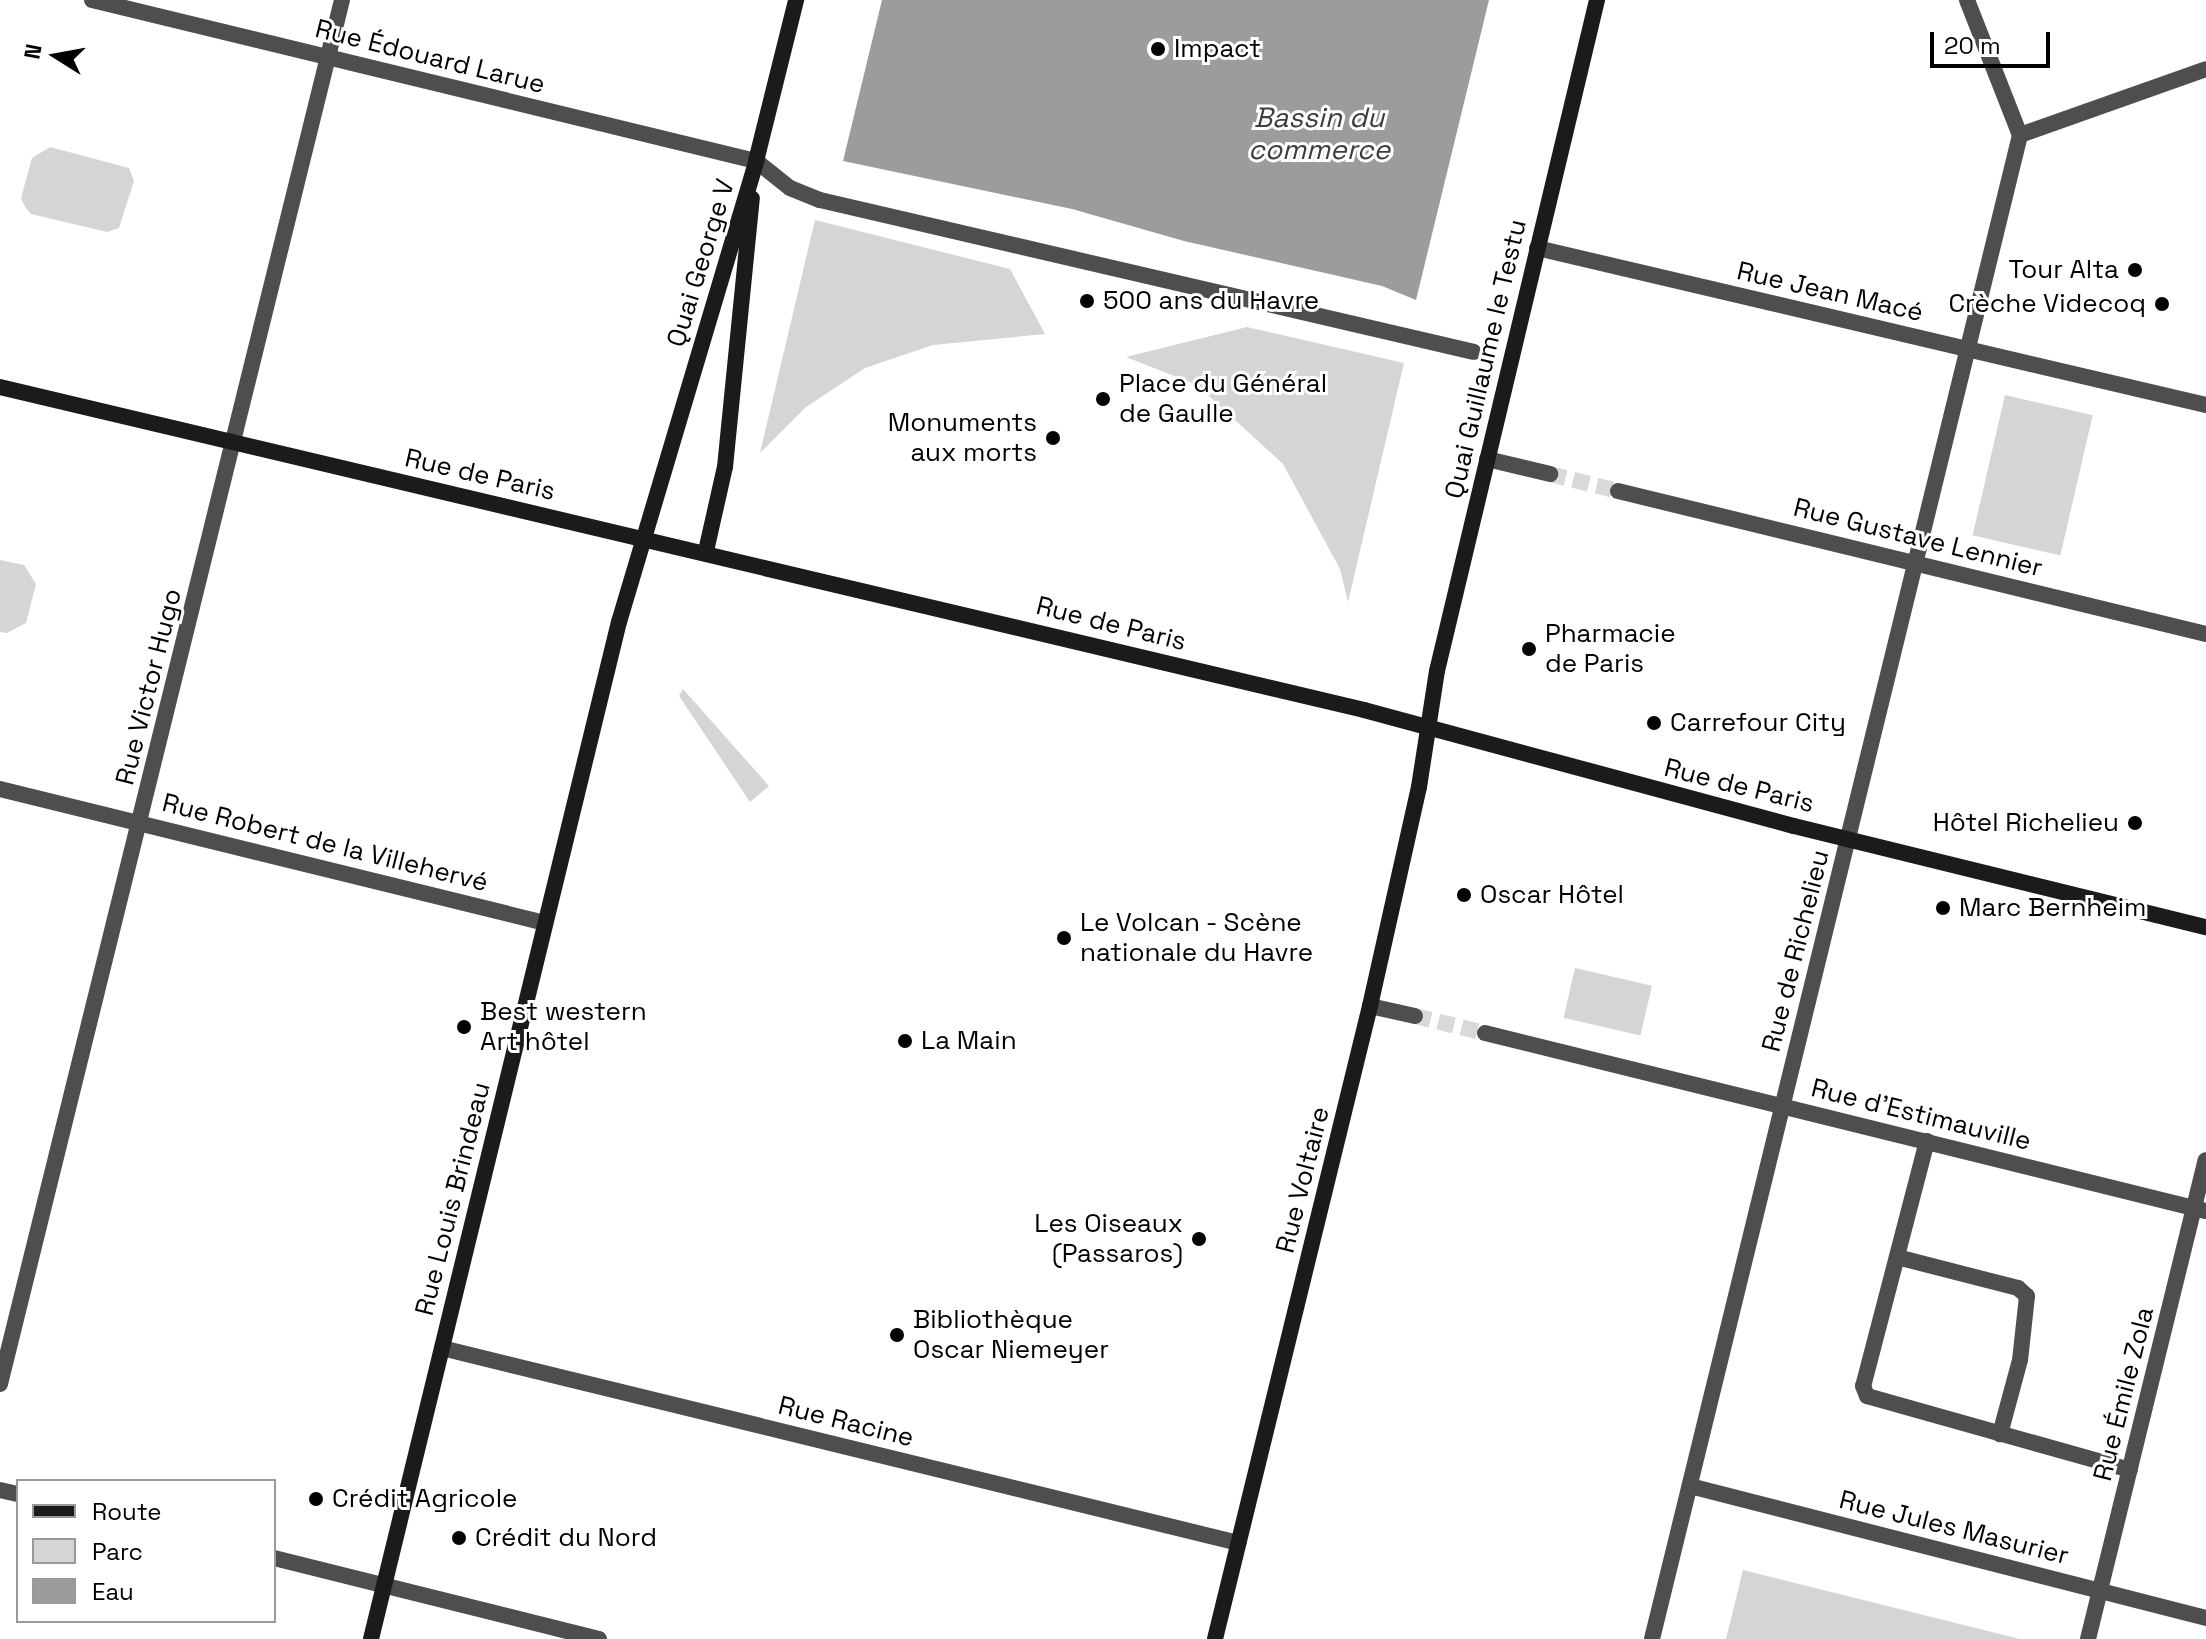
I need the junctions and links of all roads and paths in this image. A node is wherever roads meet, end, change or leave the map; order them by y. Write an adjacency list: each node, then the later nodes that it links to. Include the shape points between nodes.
1 (92, 0): 6 (street, Rue Édouard Larue)
2 (342, 0): 6 (street, Rue Victor Hugo)
3 (796, 0): 9 (main road, Quai George V)
4 (1597, 0): 10 (main road, Quai Guillaume le Testu)
5 (1967, 0): 8 (street)
6 (328, 57): 9 (street, Rue Édouard Larue); 15 (street, Rue Victor Hugo)
7 (2206, 69): 8 (street)
8 (2020, 135): 11 (street, Rue de Richelieu)
9 (756, 161): 12 (street, via 790,188 820,200); 19 (main road, Quai George V); 20 (main road, via 725,467)
10 (1537, 248): 11 (street, Rue Jean Macé); 16 (main road, Quai Guillaume le Testu)
11 (1967, 349): 14 (street, Rue Jean Macé); 21 (street, Rue de Richelieu)
12 (1474, 352)
13 (0, 387): 15 (main road, Rue de Paris)
14 (2206, 405)
15 (234, 442): 19 (main road, Rue de Paris); 25 (street, Rue Victor Hugo)
16 (1487, 459): 17 (street); 23 (main road, Quai Guillaume le Testu)
17 (1550, 474)
18 (1618, 491): 21 (street, Rue Gustave Lennier)
19 (643, 537): 20 (main road, Rue de Paris); 27 (main road, Rue Louis Brindeau)
20 (706, 551): 23 (main road, Rue de Paris, via 1364,710)
21 (1916, 561): 22 (street, Rue Gustave Lennier); 26 (street, Rue de Richelieu)
22 (2206, 634)
23 (1428, 730): 26 (main road, Rue de Paris); 29 (main road, Rue Voltaire)
24 (0, 789): 25 (street, Rue Robert de la Villehervé)
25 (141, 822): 27 (street, Rue Robert de la Villehervé); 38 (street, Rue Victor Hugo)
26 (1848, 839): 28 (main road, Rue de Paris); 32 (street, Rue de Richelieu)
27 (545, 923): 37 (main road, Rue Louis Brindeau)
28 (2206, 927)
29 (1370, 1006): 30 (street); 42 (main road, Rue Voltaire)
30 (1415, 1016)
31 (1485, 1033): 32 (street, Rue d'Estimauville)
32 (1783, 1105): 33 (street, Rue d'Estimauville); 41 (street, Rue de Richelieu)
33 (1927, 1141): 35 (street, Rue d'Estimauville); 36 (street)
34 (2206, 1160): 35 (street, Rue Émile Zola)
35 (2200, 1210): 40 (street, Rue Émile Zola)
36 (1897, 1257): 39 (street, via 2018,1288 2027,1296 2020,1360); 39 (street, via 1863,1386 1867,1396)
37 (442, 1348): 42 (street, Rue Racine); 44 (main road, Rue Louis Brindeau)
38 (0, 1384)
39 (2000, 1434): 40 (street)
40 (2130, 1470): 45 (street, Rue Émile Zola)
41 (1690, 1486): 45 (street, Rue Jules Masurier); 51 (street, Rue de Richelieu)
42 (1238, 1543): 50 (main road, Rue Voltaire)
43 (276, 1559): 44 (street)
44 (384, 1586): 47 (street); 48 (main road, Rue Louis Brindeau)
45 (2100, 1590): 46 (street, Rue Jules Masurier); 52 (street, Rue Émile Zola)
46 (2206, 1618)
47 (567, 1635): 49 (street)
48 (371, 1639)
49 (599, 1639)
50 (1215, 1639)
51 (1652, 1639)
52 (2088, 1639)

